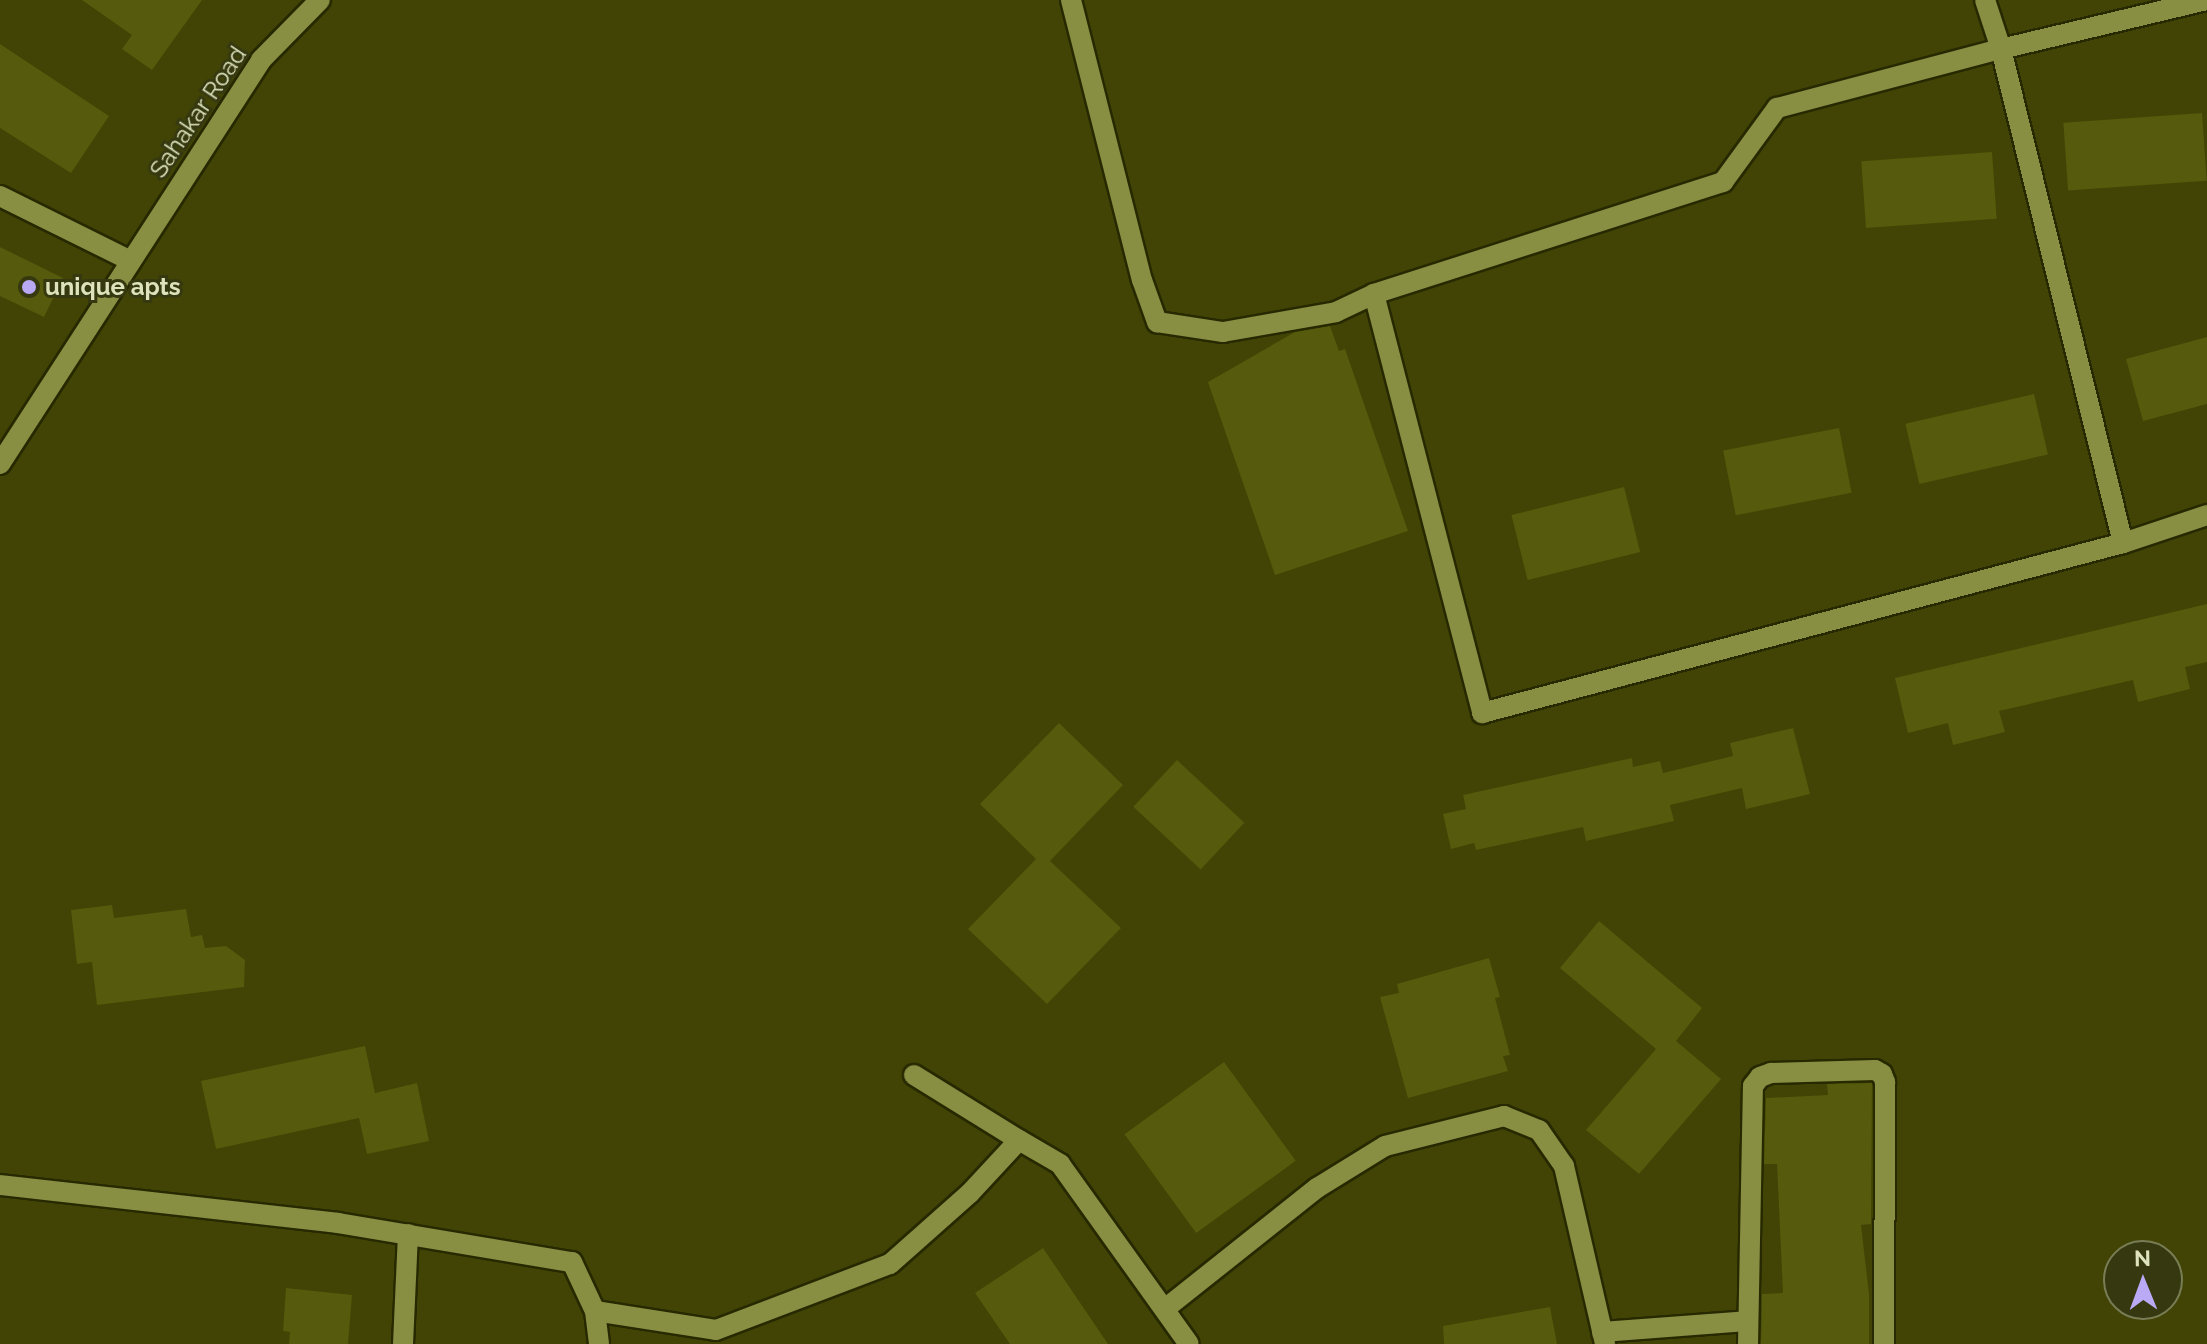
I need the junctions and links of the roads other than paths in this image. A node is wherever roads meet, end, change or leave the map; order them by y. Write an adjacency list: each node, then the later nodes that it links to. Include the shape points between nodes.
1 (320, 0): 7 (street, Sahakar Road, via 261,60)
2 (1071, 0): 8 (street, via 1157,322 1223,332 1336,312)
3 (1985, 0): 5 (street)
4 (2207, 0): 5 (street)
5 (2001, 49): 8 (street, via 1777,108 1723,182); 11 (street)
6 (0, 196): 7 (street)
7 (131, 261): 9 (street, Sahakar Road)
8 (1374, 294): 11 (street, via 1482,713)
9 (0, 464)
10 (2207, 515): 11 (street)
11 (2123, 543)
12 (914, 1075): 13 (street)
13 (1019, 1140): 16 (street, via 1060,1164); 17 (street, via 970,1193 890,1264 716,1330)
14 (0, 1185): 15 (street)
15 (408, 1234): 17 (street, via 572,1262); 20 (street)
16 (1166, 1308): 19 (street, via 1317,1188 1385,1146 1504,1116 1539,1130 1564,1166); 22 (street)
17 (595, 1311): 21 (street)
18 (1747, 1321): 19 (street); 23 (street); 24 (street, via 1753,1086 1771,1073 1875,1070 1885,1082)
19 (1604, 1338)
20 (403, 1344)
21 (599, 1344)
22 (1189, 1344)
23 (1748, 1344)
24 (1884, 1344)

